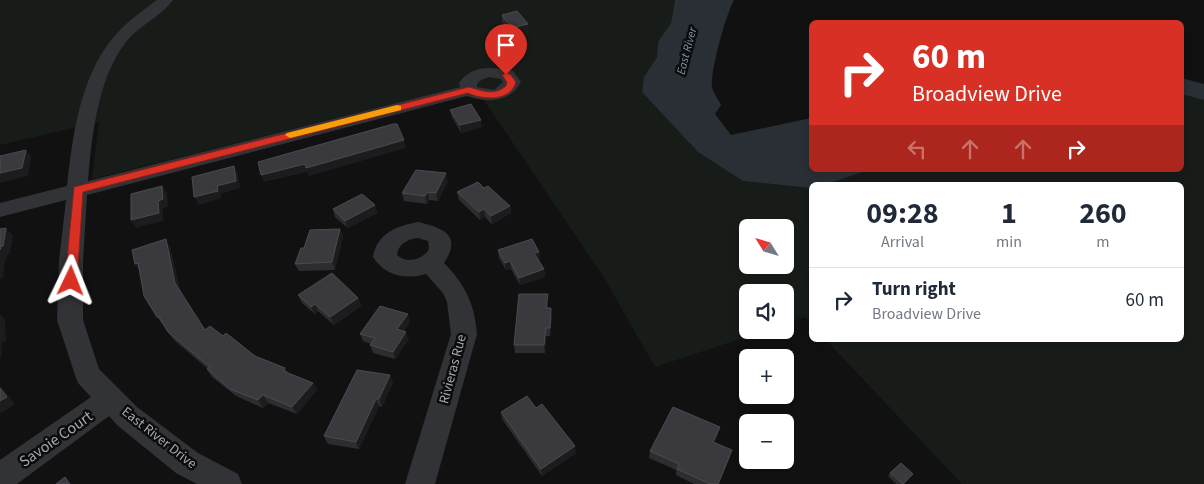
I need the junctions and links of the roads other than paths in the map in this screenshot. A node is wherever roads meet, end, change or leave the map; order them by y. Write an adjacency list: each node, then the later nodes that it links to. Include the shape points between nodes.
1 (166, 0): 3 (street, East River Drive, via 127,32 101,69 92,92)
2 (469, 90): 3 (street)
3 (78, 190): 4 (street); 6 (street, East River Drive, via 71,261 70,320 88,375)
4 (0, 210)
5 (430, 263): 9 (street, Rivieras Rue, via 458,297 464,314 464,334)
6 (111, 399): 7 (street, Savoie Court); 8 (street, East River Drive, via 127,416 187,463)
7 (0, 478)
8 (228, 484)
9 (420, 484)

